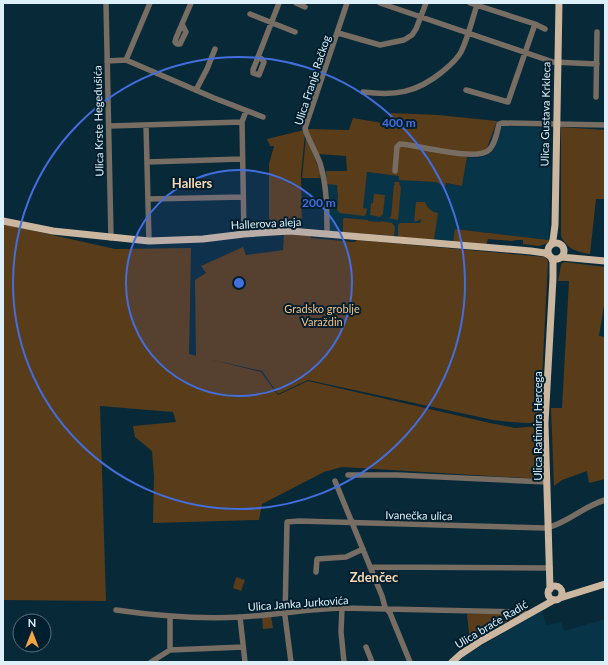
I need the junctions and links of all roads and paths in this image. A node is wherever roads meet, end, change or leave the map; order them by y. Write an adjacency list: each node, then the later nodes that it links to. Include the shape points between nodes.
1 (106, 3): 27 (street, Ulica Krste Hegedušića)
2 (150, 3): 26 (street)
3 (191, 3): 16 (street)
4 (279, 3): 15 (street)
5 (296, 3): 12 (street)
6 (347, 3): 21 (street, Ulica Franje Račkog)
7 (380, 3): 14 (street)
8 (426, 3): 14 (street)
9 (470, 3): 11 (street)
10 (557, 4): 28 (main road, Ulica Gustava Krkleca)
11 (477, 5): 17 (street); 22 (street)
12 (306, 7)
13 (250, 14): 15 (street)
14 (421, 18): 21 (street, via 412,35 393,43 380,45); 22 (street)
15 (271, 23): 19 (street); 25 (street)
16 (182, 24)
17 (535, 24): 18 (street); 24 (street)
18 (545, 29)
19 (295, 32)
20 (597, 32): 29 (street)
21 (338, 33): 49 (street, Ulica Franje Račkog, via 305,128 323,177)
22 (468, 34): 24 (street); 32 (street, via 461,52 433,80 415,89 397,93)
23 (215, 49): 30 (street)
24 (524, 53): 28 (street); 31 (street, via 508,102)
25 (258, 56)
26 (126, 60): 27 (street); 30 (street)
27 (107, 61): 40 (street, Ulica Krste Hegedušića)
28 (557, 63): 29 (street); 37 (main road, Ulica Gustava Krkleca)
29 (597, 64): 33 (street)
30 (196, 90): 34 (street)
31 (466, 90)
32 (363, 92)
33 (596, 97)
34 (246, 111): 35 (street); 36 (street)
35 (263, 117)
36 (242, 122): 38 (street); 41 (street)
37 (556, 124): 39 (street); 43 (street, via 501,124 492,146 481,154 400,144 397,147); 47 (main road, Ulica Gustava Krkleca)
38 (146, 125): 40 (street); 42 (street)
39 (605, 125)
40 (109, 126): 50 (street, Ulica Krste Hegedušića)
41 (242, 159): 42 (street); 44 (street)
42 (147, 162): 45 (street)
43 (395, 171)
44 (243, 197): 45 (street); 48 (street)
45 (148, 199): 51 (street)
46 (3, 221): 50 (main road, Hallerova aleja)
47 (555, 225): 52 (main road, Ulica Gustava Krkleca); 53 (main road, Ulica Gustava Krkleca)
48 (244, 234): 49 (main road, Hallerova aleja, via 290,231); 51 (main road, Hallerova aleja)
49 (327, 234): 54 (main road, Hallerova aleja)
50 (111, 238): 51 (main road, Hallerova aleja)
51 (149, 241)
52 (551, 246): 53 (main road, via 556,243); 54 (main road, Hallerova aleja, via 544,250); 55 (main road, via 548,252)
53 (562, 247): 56 (main road, via 564,254); 57 (main road, via 569,253)
54 (531, 251): 55 (main road, Hallerova aleja)
55 (550, 256): 56 (main road, via 555,259); 59 (main road, Ulica Ratimira Hercega, via 553,262)
56 (561, 258): 57 (main road); 59 (main road, Ulica Ratimira Hercega)
57 (586, 259): 58 (main road)
58 (605, 261)
59 (553, 278): 62 (main road, Ulica Ratimira Hercega, via 546,413)
60 (348, 475): 62 (street)
61 (335, 481): 64 (street)
62 (547, 482): 65 (main road, Ulica Ratimira Hercega)
63 (605, 500): 65 (street, via 595,502)
64 (351, 523): 65 (street, Ivanečka ulica); 66 (street); 79 (street, Ivanečka ulica, via 287,522)
65 (549, 527): 68 (main road, Ulica Ratimira Hercega)
66 (363, 549): 67 (street); 69 (street, via 346,557 316,559)
67 (370, 567): 68 (street); 78 (street, via 384,607)
68 (550, 571): 71 (main road); 72 (main road, Ulica Ratimira Hercega)
69 (316, 572)
70 (605, 584): 73 (main road, Ulica braće Radić)
71 (559, 588): 72 (main road, via 555,586); 73 (main road, Ulica braće Radić); 74 (main road, via 562,594)
72 (549, 591): 74 (main road, via 550,598); 75 (main road, Ulica braće Radić)
73 (578, 592): 74 (main road, Ulica braće Radić)
74 (557, 599): 75 (main road, Ulica braće Radić)
75 (541, 606): 80 (main road, Ulica braće Radić)
76 (342, 608): 78 (street, Ulica Janka Jurkovića); 79 (street, Ulica Janka Jurkovića); 89 (street)
77 (116, 610): 81 (street, Ulica Janka Jurkovića)
78 (388, 610): 80 (street, Ulica Janka Jurkovića); 91 (street)
79 (285, 613): 82 (street, Ulica Janka Jurkovića); 88 (street)
80 (529, 614): 92 (main road, Ulica braće Radić, via 465,651)
81 (170, 616): 82 (street, Ulica Janka Jurkovića); 85 (street)
82 (240, 617): 83 (street)
83 (243, 647): 85 (street); 87 (street)
84 (366, 647): 90 (street)
85 (170, 650): 86 (street)
86 (151, 662)
87 (245, 662)
88 (291, 662)
89 (344, 662)
90 (372, 662)
91 (410, 662)
92 (452, 662)

